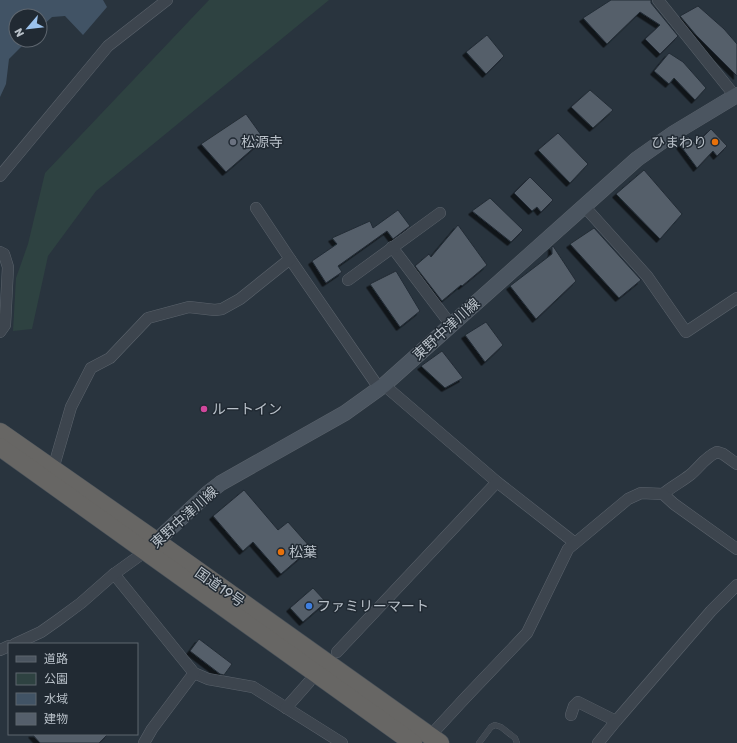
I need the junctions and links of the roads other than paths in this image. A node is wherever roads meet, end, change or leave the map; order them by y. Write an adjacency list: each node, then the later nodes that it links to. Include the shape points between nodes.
1 (167, 0): 4 (street, via 108,46)
2 (658, 0): 3 (street)
3 (736, 95): 5 (main road, 東野中津川線, via 637,159)
4 (0, 176)
5 (584, 206): 12 (street, via 647,276 686,332); 13 (main road, 東野中津川線)
6 (256, 208): 10 (street)
7 (440, 213): 8 (street)
8 (392, 247): 11 (street); 13 (street)
9 (0, 252): 14 (street, via 4,254 8,267 5,324)
10 (290, 260): 15 (street); 19 (street, via 222,310 190,306 148,318 110,358 91,368 71,407)
11 (348, 280)
12 (737, 298)
13 (451, 325): 15 (main road, 東野中津川線)
14 (0, 332)
15 (382, 387): 20 (street); 23 (main road, 東野中津川線, via 345,413 221,483)
16 (0, 432): 19 (highway, 国道19号)
17 (0, 447): 23 (highway, 国道19号)
18 (737, 464): 21 (street, via 717,452 705,459 692,474)
19 (53, 469): 23 (highway, 国道19号)
20 (497, 482): 22 (street); 28 (street)
21 (663, 494): 22 (street, via 641,493 628,499); 24 (street)
22 (575, 543): 34 (street, via 568,549 527,633 436,728)
23 (151, 546): 25 (street); 34 (highway, 国道19号); 37 (highway, 国道19号)
24 (737, 549)
25 (114, 574): 27 (street, via 58,620 41,632); 29 (street)
26 (737, 585): 33 (street, via 711,611)
27 (17, 643)
28 (337, 652)
29 (194, 673): 31 (street, via 208,679 253,687); 35 (street)
30 (309, 682): 31 (street)
31 (286, 708): 36 (street)
32 (570, 715): 33 (street, via 578,702)
33 (616, 721): 40 (street)
34 (435, 739)
35 (144, 743)
36 (342, 743)
37 (413, 743)
38 (479, 743): 39 (lane, via 490,727 495,726 501,727 515,738)
39 (517, 743)
40 (598, 743)

